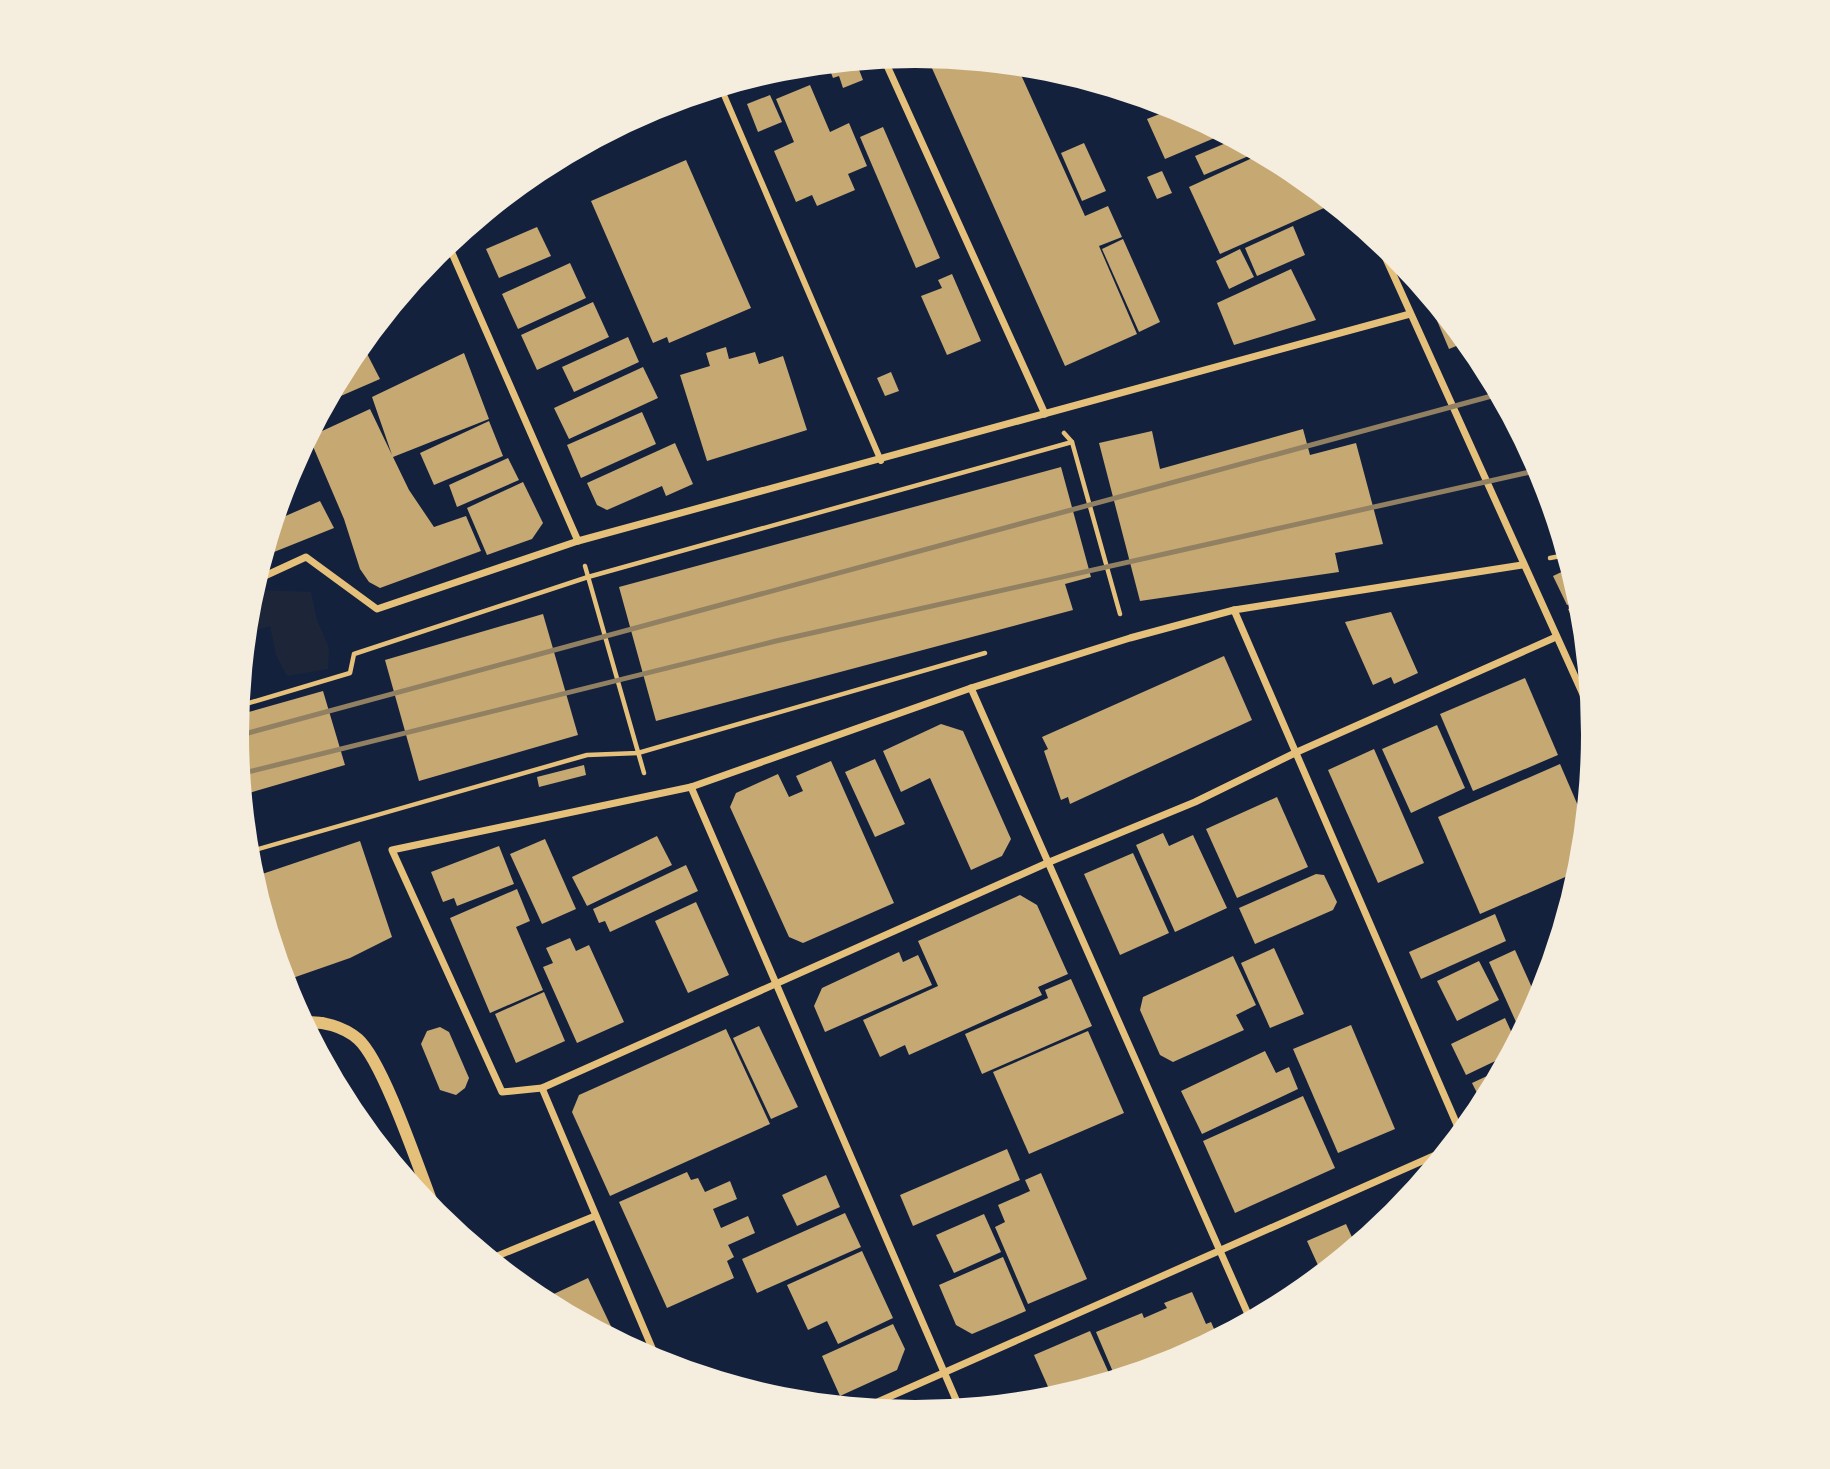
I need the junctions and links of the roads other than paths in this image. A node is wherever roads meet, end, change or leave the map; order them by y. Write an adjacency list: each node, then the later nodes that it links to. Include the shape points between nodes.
1 (889, 69): 6 (street)
2 (725, 97): 7 (street)
3 (453, 255): 8 (street)
4 (1389, 266): 5 (street)
5 (1410, 314): 6 (street); 9 (street)
6 (1045, 414): 7 (street)
7 (881, 461): 8 (street)
8 (578, 541): 10 (street, via 377,609 306,557)
9 (1522, 565): 11 (street); 12 (street)
10 (268, 574)
11 (1234, 610): 13 (street); 15 (street)
12 (1556, 637): 14 (street); 15 (street)
13 (971, 688): 16 (street); 17 (street)
14 (1580, 688)
15 (1297, 752): 17 (street, via 1195,802); 21 (street)
16 (691, 787): 18 (street); 20 (street, via 392,850 502,1092)
17 (1047, 863): 18 (street); 25 (street)
18 (775, 984): 20 (street); 29 (street)
19 (315, 1023): 23 (street, via 345,1030 370,1053)
20 (541, 1088): 24 (street)
21 (1456, 1123)
22 (1429, 1158): 25 (street)
23 (424, 1185)
24 (595, 1216): 26 (street); 28 (street)
25 (1220, 1251): 27 (street); 29 (street)
26 (500, 1255)
27 (1247, 1312)
28 (651, 1346)
29 (945, 1373): 30 (street); 31 (street)
30 (956, 1399)
31 (884, 1400)

